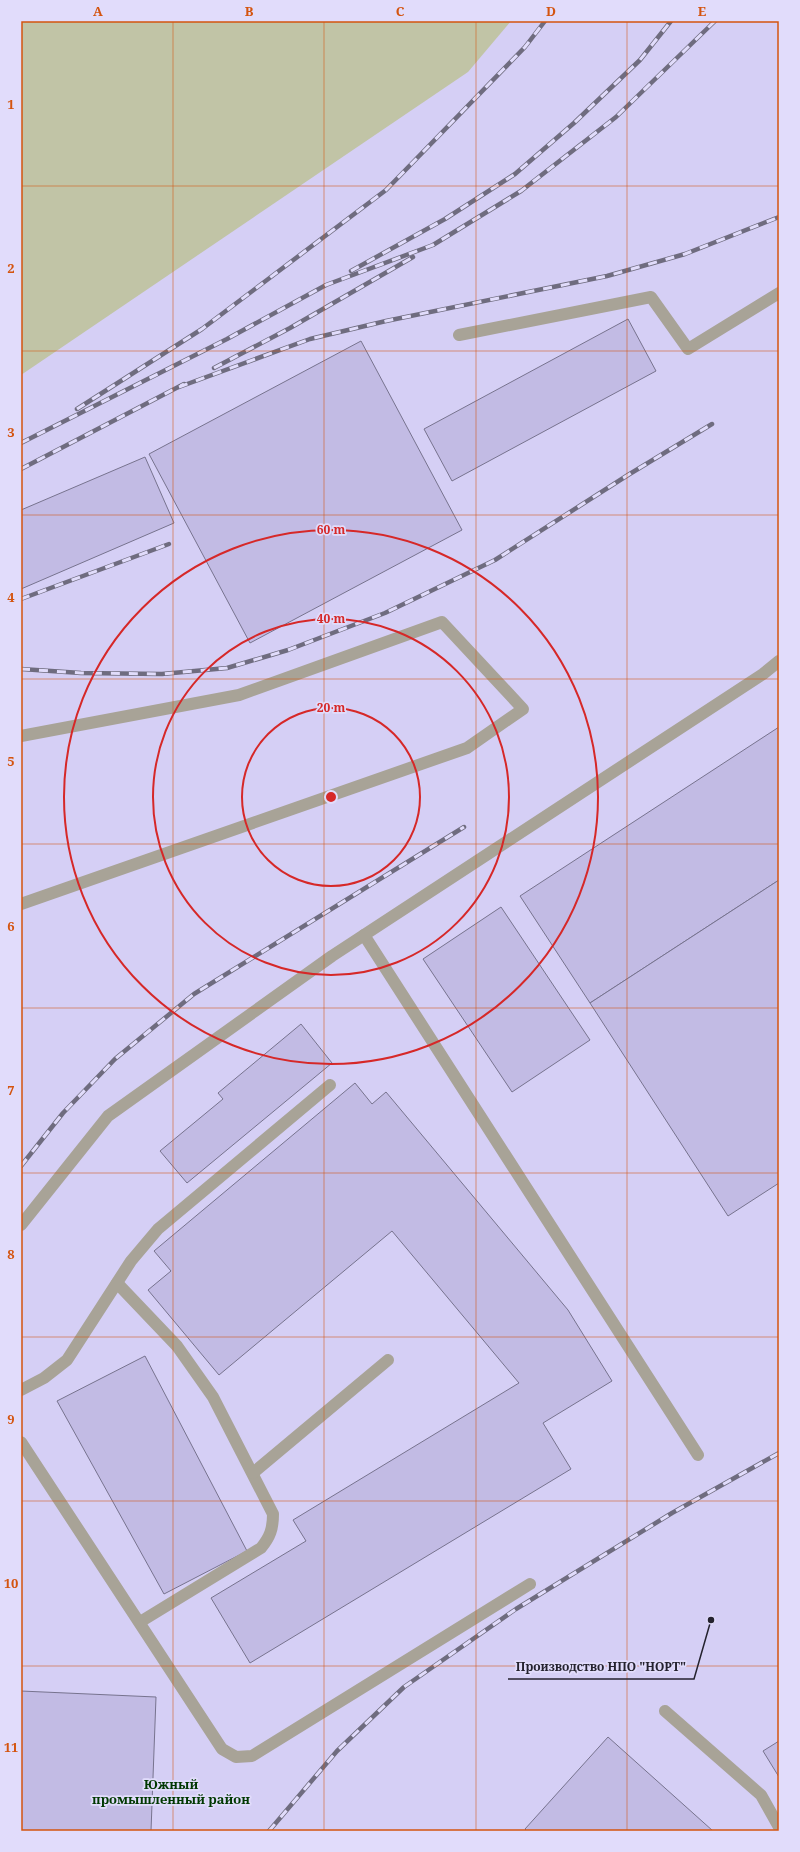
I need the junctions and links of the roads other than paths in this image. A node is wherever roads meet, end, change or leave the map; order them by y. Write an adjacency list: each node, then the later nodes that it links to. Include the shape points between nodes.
1 (779, 293): 2 (lane, via 688,349 651,297)
2 (459, 335)
3 (779, 661): 6 (lane, via 763,674)
4 (21, 736): 5 (lane, via 239,695 442,622 523,709 467,748)
5 (21, 904)
6 (364, 935): 8 (lane, via 108,1116); 13 (lane)
7 (330, 1084): 9 (lane, via 158,1229 140,1249)
8 (21, 1225)
9 (117, 1283): 11 (lane, via 67,1360 44,1378); 14 (lane, via 177,1346 195,1370 213,1397)
10 (388, 1360): 14 (lane)
11 (21, 1390)
12 (21, 1442): 16 (lane)
13 (698, 1455)
14 (253, 1473): 16 (lane, via 273,1514 270,1537 261,1548)
15 (530, 1584): 16 (lane, via 252,1756 244,1758 229,1755 222,1749)
16 (140, 1622)
17 (665, 1711): 18 (lane, via 761,1795)
18 (779, 1826)

